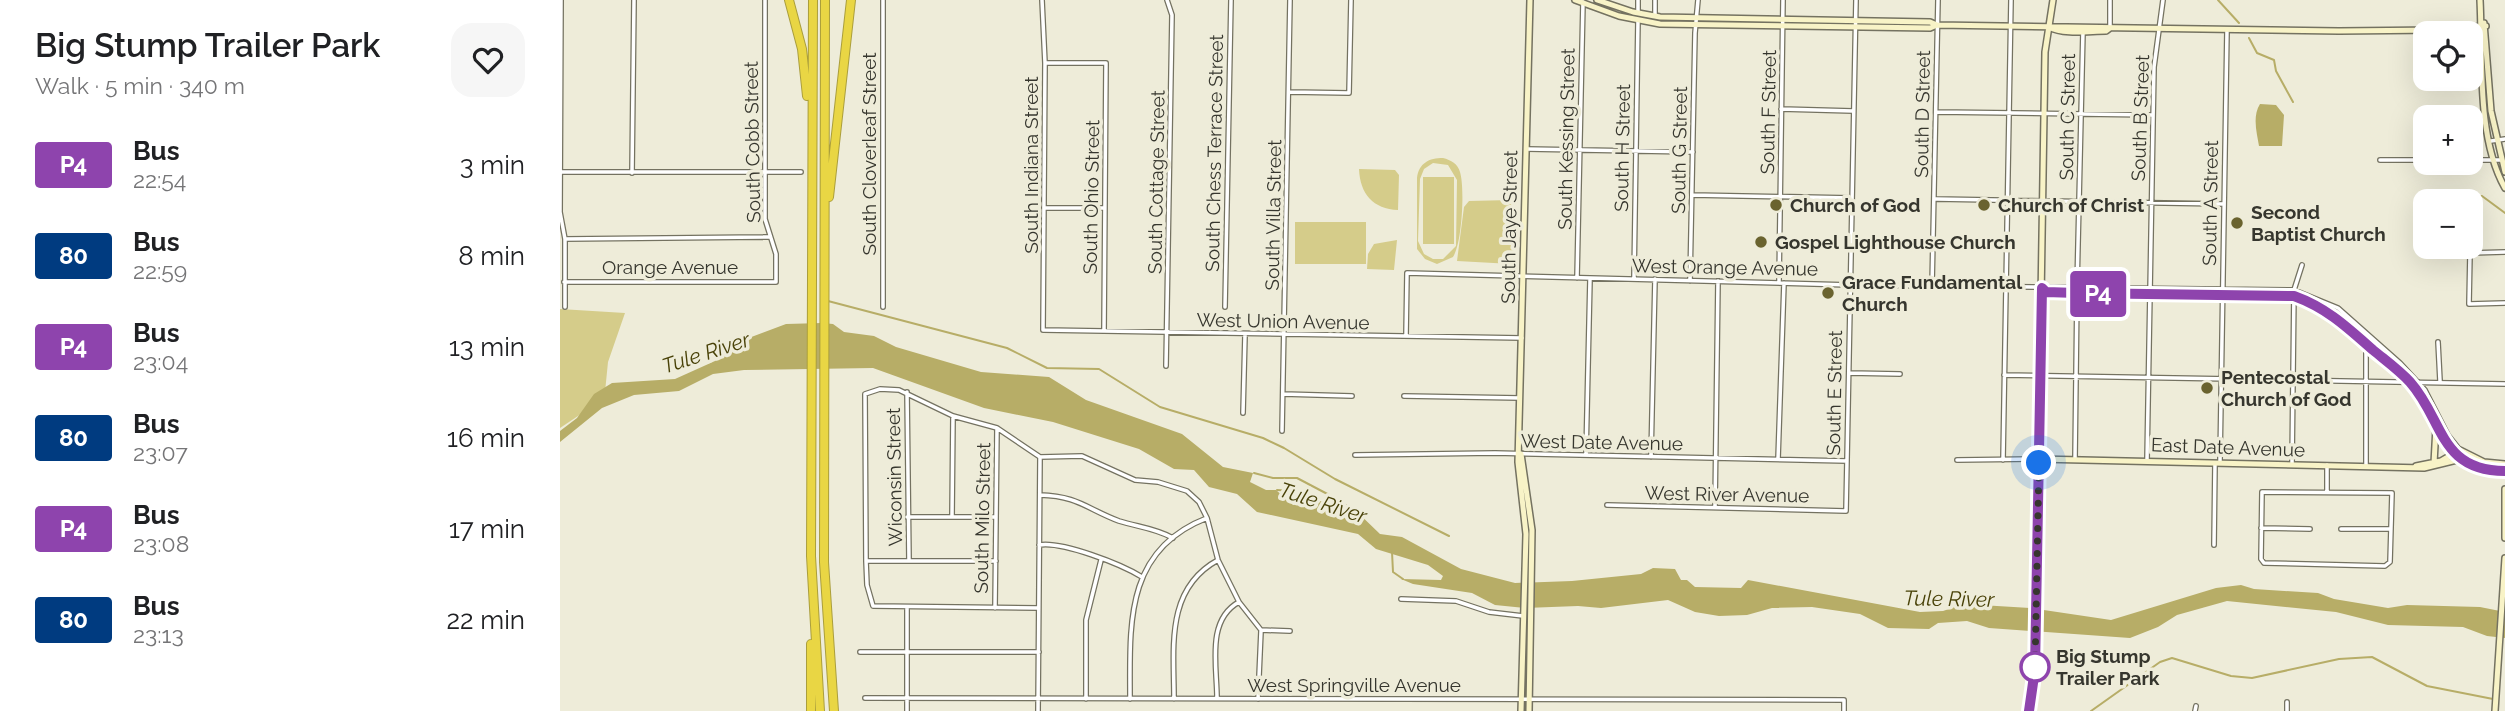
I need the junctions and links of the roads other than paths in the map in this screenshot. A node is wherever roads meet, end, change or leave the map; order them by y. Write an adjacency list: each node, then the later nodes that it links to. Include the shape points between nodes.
1 (561, 0): 70 (street)
2 (634, 0): 73 (street)
3 (765, 0): 69 (street, South Cobb Street)
4 (789, 0): 68 (highway, via 804,59)
5 (813, 0): 68 (highway)
6 (825, 0): 86 (highway)
7 (851, 0): 86 (highway)
8 (883, 0): 115 (street, South Cloverleaf Street)
9 (1042, 0): 46 (street, South Indiana Street)
10 (1167, 0): 119 (street, South Cottage Street, via 1172,15)
11 (1231, 0): 116 (street, South Chess Terrace Street)
12 (1290, 0): 48 (street, South Villa Street)
13 (1351, 0): 48 (street, via 1349,93)
14 (1530, 0): 60 (main road, South Jaye Street)
15 (1575, 0): 28 (main road)
16 (1597, 0): 30 (main road)
17 (1638, 0): 30 (street, South H Street)
18 (1655, 0): 29 (street)
19 (1699, 0): 32 (street, South G Street)
20 (1783, 0): 34 (street, South F Street)
21 (1856, 0): 35 (street, South E Street)
22 (1938, 0): 37 (street, South D Street)
23 (2011, 0): 38 (street)
24 (2053, 0): 39 (main road)
25 (2110, 0): 40 (street)
26 (2163, 0): 41 (street, South B Street)
27 (2480, 0): 33 (main road)
28 (1582, 2): 30 (main road); 61 (street, South Kessing Street)
29 (1655, 16): 30 (main road); 32 (main road)
30 (1638, 17): 32 (main road); 62 (street, South H Street)
31 (1747, 19): 32 (main road); 34 (main road); 36 (main road)
32 (1696, 21): 36 (main road); 63 (street, South G Street)
33 (2482, 21)
34 (1783, 22): 35 (main road); 36 (main road); 50 (street, South F Street)
35 (1856, 24): 37 (main road); 51 (street, South E Street)
36 (1728, 25)
37 (1937, 25): 38 (main road); 52 (street, South D Street)
38 (2010, 26): 39 (main road); 53 (street)
39 (2049, 27): 40 (main road); 45 (main road); 54 (main road)
40 (2110, 28): 41 (main road); 45 (main road, via 2106,32)
41 (2160, 29): 43 (main road); 56 (street, South B Street)
42 (2483, 29): 57 (main road)
43 (2227, 30): 44 (main road); 83 (street, South A Street)
44 (2413, 30)
45 (2082, 31): 55 (street, South C Street)
46 (1045, 63): 84 (street, South Indiana Street); 85 (street, South Ohio Street, via 1106,63)
47 (2483, 91): 49 (main road)
48 (1290, 92): 121 (street, South Villa Street)
49 (2483, 102): 57 (main road); 59 (main road)
50 (1781, 109): 51 (street); 76 (street, South F Street)
51 (1853, 111): 77 (street, South E Street)
52 (1937, 112): 53 (street); 78 (street, South D Street)
53 (2008, 114): 54 (street); 79 (street)
54 (2045, 114): 55 (street); 80 (main road)
55 (2081, 115): 56 (street); 81 (street, South C Street)
56 (2152, 115): 82 (street, South B Street)
57 (2493, 122): 59 (main road)
58 (2505, 139): 59 (street)
59 (2494, 140): 67 (main road)
60 (1527, 149): 61 (street); 91 (main road, South Jaye Street)
61 (1580, 150): 62 (street); 92 (street, South Kessing Street)
62 (1637, 150): 63 (street); 94 (street, South H Street)
63 (1693, 152): 75 (street, South G Street)
64 (2380, 160): 65 (street)
65 (2413, 160)
66 (2483, 160): 67 (street)
67 (2499, 160): 72 (main road); 74 (main road)
68 (812, 169): 201 (highway)
69 (765, 171): 71 (street); 73 (street); 87 (street, South Cobb Street, via 765,219)
70 (560, 172): 73 (street); 88 (street)
71 (801, 172)
72 (2505, 172)
73 (632, 173)
74 (2505, 188)
75 (1692, 195): 76 (street); 96 (street, South G Street)
76 (1780, 196): 77 (street); 100 (street, South F Street)
77 (1852, 198): 101 (street, South E Street)
78 (1936, 199): 79 (street); 102 (street, South D Street)
79 (2007, 201): 80 (street); 103 (street)
80 (2043, 201): 81 (street); 105 (main road)
81 (2079, 202): 82 (street); 104 (street, South C Street)
82 (2152, 203): 83 (street); 106 (street, South B Street)
83 (2224, 204): 107 (street, South A Street)
84 (1045, 208): 85 (street); 117 (street, South Indiana Street)
85 (1105, 208): 118 (street, South Ohio Street)
86 (825, 224): 226 (highway, via 824,562)
87 (770, 237): 88 (street); 99 (street, South Cobb Street, via 776,254)
88 (565, 239): 98 (street)
89 (2505, 252): 113 (street, via 2470,253 2469,303)
90 (2302, 265): 108 (street)
91 (1524, 275): 92 (street, West Orange Avenue); 122 (street, West Orange Avenue, via 1407,273); 123 (main road, South Jaye Street)
92 (1577, 278): 93 (street, West Orange Avenue)
93 (1590, 279): 94 (street, West Orange Avenue); 155 (street)
94 (1634, 279): 95 (street, West Orange Avenue)
95 (1655, 279): 96 (street, West Orange Avenue); 157 (street)
96 (1690, 281): 97 (street, West Orange Avenue)
97 (1717, 281): 100 (street, West Orange Avenue); 158 (street)
98 (564, 282): 99 (street, Orange Avenue); 114 (street)
99 (776, 282)
100 (1781, 282): 101 (street, West Orange Avenue); 160 (street, South F Street)
101 (1850, 285): 102 (street, West Orange Avenue); 129 (street, South E Street)
102 (1932, 286): 103 (street, West Orange Avenue)
103 (2005, 287): 105 (street, West Orange Avenue); 131 (street)
104 (2077, 287): 105 (street); 106 (street)
105 (2042, 288): 109 (street); 132 (main road)
106 (2151, 288): 107 (street); 110 (street, South B Street)
107 (2223, 289): 108 (street); 111 (street, South A Street)
108 (2294, 290): 112 (street); 127 (street, via 2338,308)
109 (2077, 293): 110 (street); 133 (street)
110 (2151, 295): 111 (street); 134 (street, South B Street)
111 (2222, 295): 112 (street); 135 (street, South A Street)
112 (2294, 296): 125 (street, via 2336,316); 136 (street)
113 (2505, 303)
114 (565, 307)
115 (883, 307)
116 (1225, 307)
117 (1044, 330): 118 (street, West Union Avenue)
118 (1104, 331): 119 (street, West Union Avenue)
119 (1168, 333): 120 (street, West Union Avenue); 128 (street, South Cottage Street)
120 (1245, 335): 121 (street, West Union Avenue); 147 (street)
121 (1285, 335): 122 (street, West Union Avenue); 143 (street, South Villa Street)
122 (1406, 336): 123 (street, West Union Avenue)
123 (1522, 338): 146 (main road, South Jaye Street)
124 (2438, 342): 140 (street)
125 (2366, 344): 126 (street); 138 (street)
126 (2371, 348): 127 (street); 139 (street)
127 (2400, 363): 137 (street)
128 (1166, 366)
129 (1849, 373): 130 (street); 166 (street, South E Street)
130 (1900, 374)
131 (2004, 375): 132 (street); 164 (street)
132 (2040, 375): 133 (street); 159 (main road)
133 (2076, 376): 134 (street); 161 (street)
134 (2149, 377): 135 (street); 165 (street, South B Street)
135 (2221, 378): 136 (street); 168 (street, South A Street)
136 (2294, 380): 138 (street); 171 (street)
137 (2417, 380): 139 (street); 140 (street); 152 (street)
138 (2366, 381): 139 (street); 173 (street)
139 (2409, 381): 149 (street)
140 (2440, 382): 141 (street)
141 (2505, 384)
142 (907, 392): 148 (street); 182 (street, Wiconsin Street); 196 (street, via 880,389 865,394)
143 (1283, 394): 144 (street); 151 (street, South Villa Street)
144 (1352, 396)
145 (1404, 396): 146 (street)
146 (1522, 398): 153 (main road, South Jaye Street)
147 (1243, 413)
148 (953, 416): 150 (street); 183 (street)
149 (2436, 427): 152 (street); 169 (main road)
150 (997, 428): 156 (street); 184 (street, South Milo Street)
151 (1282, 431)
152 (2457, 452): 162 (street, East Date Avenue); 167 (street); 169 (main road, East Date Avenue); 170 (main road)
153 (1521, 454): 154 (street, West Date Avenue); 155 (street, West Date Avenue); 207 (main road, South Jaye Street, via 1532,530)
154 (1355, 455)
155 (1587, 455): 157 (street, West Date Avenue)
156 (1040, 457): 178 (street); 185 (street, via 1082,456 1135,480 1187,491)
157 (1651, 457): 158 (street, West Date Avenue)
158 (1715, 458): 160 (street, West Date Avenue); 180 (street)
159 (2039, 458): 161 (main road, East Date Avenue); 164 (street); 232 (main road, via 2035,684)
160 (1778, 459): 166 (street, West Date Avenue)
161 (2075, 459): 165 (main road, East Date Avenue)
162 (2461, 459): 167 (main road, East Date Avenue); 175 (main road, East Date Avenue)
163 (1956, 460): 164 (street)
164 (2003, 460)
165 (2147, 460): 168 (main road, East Date Avenue)
166 (1847, 461): 181 (street, South E Street)
167 (2451, 461): 174 (main road, East Date Avenue, via 2434,468)
168 (2217, 462): 171 (main road, East Date Avenue); 193 (street, South A Street)
169 (2434, 463): 174 (main road, East Date Avenue)
170 (2505, 464)
171 (2292, 465): 172 (main road, East Date Avenue)
172 (2327, 465): 173 (main road, East Date Avenue); 177 (street)
173 (2366, 466): 174 (main road, East Date Avenue)
174 (2416, 466)
175 (2505, 471)
176 (2505, 489): 191 (main road)
177 (2327, 492): 186 (street, via 2262,492); 189 (street, via 2392,493)
178 (1040, 495): 190 (street, via 1078,500 1121,521); 192 (street)
179 (1607, 505): 180 (street, West River Avenue)
180 (1715, 507): 181 (street, West River Avenue)
181 (1846, 511)
182 (907, 517): 183 (street); 197 (street, Wiconsin Street)
183 (952, 517): 184 (street)
184 (996, 517): 198 (street, South Milo Street)
185 (1207, 518): 190 (street, via 1188,525); 195 (street)
186 (2261, 528): 187 (street); 189 (street, via 2261,559 2266,564 2385,566 2391,560)
187 (2310, 529)
188 (2341, 529): 189 (street)
189 (2391, 529)
190 (1173, 538): 200 (street)
191 (2505, 538)
192 (1039, 544): 199 (street, via 1053,542); 206 (street)
193 (2214, 545)
194 (2505, 558): 223 (main road)
195 (1218, 560): 203 (street); 218 (street, via 1187,585 1177,610)
196 (866, 561): 197 (street); 204 (street, via 873,606)
197 (909, 561): 198 (street)
198 (996, 561): 205 (street, South Milo Street)
199 (1101, 561): 200 (street); 216 (street, via 1088,601)
200 (1142, 577): 217 (street, via 1130,622)
201 (812, 595): 224 (highway); 225 (highway)
202 (1401, 599): 207 (street, via 1456,601 1497,614)
203 (1239, 602): 208 (street); 219 (street, via 1219,620)
204 (908, 608): 205 (street); 211 (street)
205 (995, 608): 206 (street)
206 (1038, 608): 212 (street)
207 (1527, 615): 221 (main road, South Jaye Street)
208 (1261, 630): 209 (street); 220 (street)
209 (1290, 631)
210 (860, 652): 211 (street)
211 (907, 652): 212 (street); 214 (street)
212 (1039, 652): 215 (street)
213 (864, 698): 214 (street, West Springville Avenue)
214 (907, 698): 215 (street, West Springville Avenue); 227 (street)
215 (1039, 699): 216 (street, West Springville Avenue); 228 (street)
216 (1086, 699): 217 (street, West Springville Avenue)
217 (1130, 699): 218 (street, West Springville Avenue)
218 (1174, 699): 219 (street, West Springville Avenue)
219 (1217, 699): 220 (street, West Springville Avenue)
220 (1258, 699): 221 (street, West Springville Avenue)
221 (1526, 700): 229 (main road, South Jaye Street); 230 (main road, South Jaye Street); 231 (street, West Springville Avenue, via 1844,700)
222 (2287, 702): 233 (street)
223 (2495, 709)
224 (811, 711)
225 (820, 711)
226 (836, 711)
227 (907, 711)
228 (1038, 711)
229 (1521, 711)
230 (1529, 711)
231 (1844, 711)
232 (2029, 711)
233 (2287, 711)

